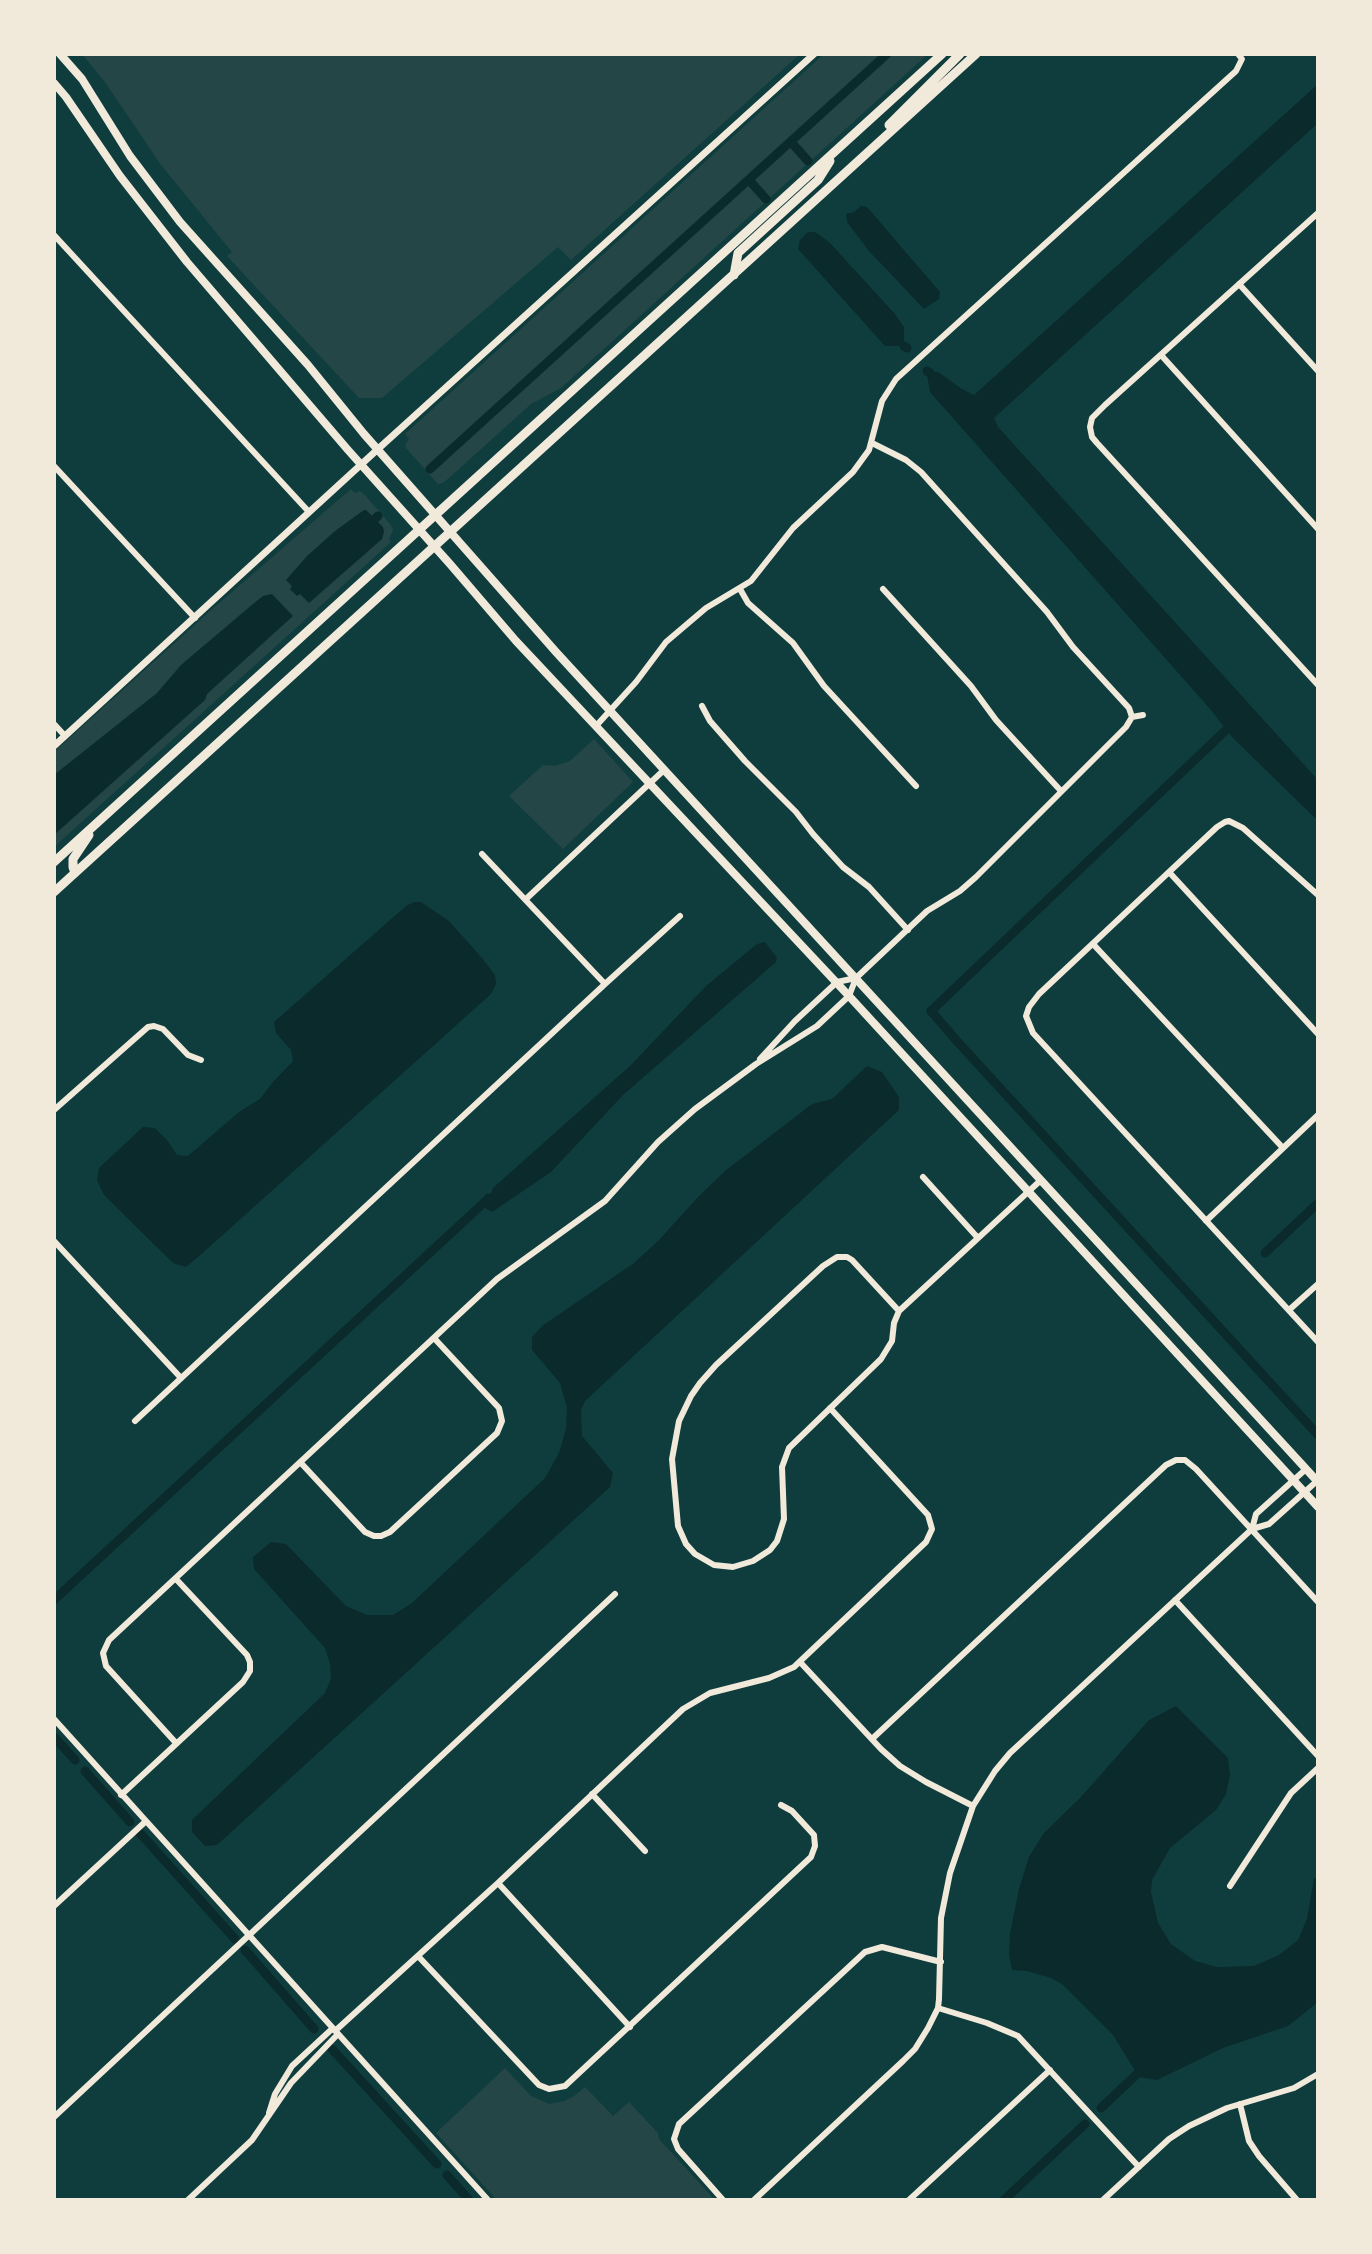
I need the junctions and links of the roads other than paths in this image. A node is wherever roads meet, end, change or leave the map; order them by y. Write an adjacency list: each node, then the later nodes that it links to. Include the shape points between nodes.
1 (60, 54): 17 (main road, via 82,79 130,156 180,222)
2 (814, 54): 17 (street)
3 (942, 54): 9 (main road)
4 (960, 54): 8 (main road, via 882,131)
5 (976, 54): 8 (main road)
6 (1240, 57): 16 (street, via 1236,71 896,379 882,401)
7 (54, 83): 18 (main road, via 187,262)
8 (870, 150): 12 (main road)
9 (835, 151): 12 (main road, via 819,180 738,253); 21 (main road)
10 (1318, 214): 13 (street)
11 (54, 235): 20 (street)
12 (734, 274): 24 (main road)
13 (1239, 284): 14 (street); 15 (street)
14 (1161, 355): 23 (street); 29 (street, via 1096,412 1090,427 1092,437)
15 (1318, 371)
16 (872, 443): 26 (street, via 853,472 793,528); 33 (street, via 921,472 1047,612 1129,708)
17 (378, 449): 18 (street); 21 (main road)
18 (360, 464): 20 (street); 22 (main road)
19 (54, 466): 28 (street)
20 (309, 512): 28 (street)
21 (436, 514): 22 (main road); 24 (main road)
22 (419, 529): 25 (main road); 42 (main road)
23 (1318, 529)
24 (451, 532): 25 (main road); 31 (main road)
25 (435, 547): 35 (main road); 46 (main road)
26 (740, 589): 31 (street, via 706,608 666,642); 40 (street, via 748,603 802,654 824,686)
27 (883, 589): 41 (street)
28 (195, 618): 36 (street)
29 (1318, 685)
30 (702, 706): 51 (street, via 710,721 843,867 869,887)
31 (610, 711): 35 (street); 38 (main road)
32 (1143, 715): 33 (street)
33 (1132, 717): 41 (street)
34 (54, 724): 36 (street)
35 (596, 726): 39 (main road)
36 (65, 736): 37 (street)
37 (54, 746)
38 (664, 770): 39 (street); 53 (main road)
39 (650, 783): 49 (street); 54 (main road)
40 (916, 786)
41 (1061, 791): 51 (street, via 967,885 935,904)
42 (95, 825): 44 (main road); 46 (main road, via 73,859)
43 (482, 854): 49 (street)
44 (54, 862)
45 (1169, 872): 48 (street, via 1217,826 1229,821 1243,828); 52 (street); 57 (street)
46 (75, 873): 47 (main road)
47 (54, 892)
48 (1318, 895)
49 (526, 899): 55 (street)
50 (680, 916): 55 (street)
51 (908, 930): 53 (street)
52 (1093, 944): 62 (street); 66 (street, via 1033,1000 1027,1023)
53 (856, 978): 54 (street); 56 (street); 64 (main road)
54 (837, 982): 56 (main road); 59 (street)
55 (605, 984): 74 (street)
56 (849, 996): 59 (street, via 818,1026); 65 (main road)
57 (1318, 1034)
58 (201, 1060): 60 (street, via 188,1055 166,1032 154,1026 144,1030)
59 (756, 1064): 72 (street, via 675,1126 605,1201 497,1279)
60 (54, 1110)
61 (1318, 1115): 62 (street)
62 (1283, 1148): 66 (street)
63 (923, 1177): 67 (street)
64 (1041, 1180): 65 (street); 78 (main road)
65 (1029, 1191): 67 (street); 79 (main road)
66 (1206, 1221): 70 (street)
67 (978, 1238): 71 (street)
68 (54, 1241): 74 (street)
69 (1318, 1284): 70 (street)
70 (1289, 1310): 73 (street)
71 (899, 1311): 75 (street, via 888,1350); 75 (street, via 856,1264 847,1257 837,1257 700,1383 680,1421 672,1459 676,1516 681,1535 695,1554 722,1567 745,1565 770,1550 784,1519 784,1458 798,1438)
72 (434, 1338): 77 (street); 77 (street, via 495,1404 502,1418 497,1433 390,1532 377,1536 362,1530)
73 (1318, 1342)
74 (181, 1378): 76 (street)
75 (830, 1408): 88 (street, via 928,1515 931,1534 917,1552)
76 (135, 1421)
77 (301, 1463): 84 (street)
78 (1306, 1469): 79 (street); 80 (main road)
79 (1294, 1480): 81 (main road); 83 (street, via 1256,1514)
80 (1317, 1482): 81 (street)
81 (1304, 1492): 82 (main road); 83 (street, via 1269,1524)
82 (1318, 1507)
83 (1252, 1529): 86 (street); 87 (street); 90 (street, via 1190,1463 1181,1459 1166,1465)
84 (176, 1579): 91 (street, via 109,1640 103,1657 108,1669); 91 (street, via 250,1662 243,1682)
85 (615, 1594): 103 (street)
86 (1175, 1600): 92 (street); 97 (street, via 1010,1753)
87 (1318, 1602)
88 (800, 1662): 90 (street); 94 (street, via 778,1675 710,1693 689,1704)
89 (54, 1719): 95 (street)
90 (872, 1738): 97 (street, via 913,1775)
91 (176, 1743): 95 (street)
92 (1318, 1756)
93 (1318, 1768): 101 (street, via 1291,1794)
94 (592, 1794): 99 (street); 100 (street)
95 (120, 1795): 98 (street)
96 (781, 1805): 107 (street, via 814,1835 811,1857)
97 (973, 1806): 105 (street, via 945,1896)
98 (145, 1822): 102 (street); 103 (street)
99 (645, 1851)
100 (498, 1883): 104 (street); 107 (street)
101 (1230, 1886)
102 (54, 1906)
103 (249, 1936): 108 (street); 113 (street)
104 (418, 1956): 107 (street, via 543,2088 570,2083); 108 (street)
105 (941, 1962): 106 (street); 117 (street, via 891,1948 871,1949 679,2124 674,2139 680,2153)
106 (938, 2008): 109 (street, via 1018,2036); 118 (street, via 915,2049)
107 (630, 2027)
108 (335, 2031): 112 (street); 112 (street, via 290,2069 275,2094); 116 (street)
109 (1050, 2070): 114 (street); 119 (street)
110 (1318, 2074): 111 (street, via 1282,2092)
111 (1240, 2104): 114 (street, via 1189,2126); 121 (street, via 1249,2141)
112 (269, 2114): 115 (street, via 252,2140)
113 (54, 2117)
114 (1139, 2167): 120 (street)
115 (188, 2200)
116 (488, 2200)
117 (723, 2200)
118 (754, 2200)
119 (909, 2200)
120 (1103, 2200)
121 (1297, 2200)

